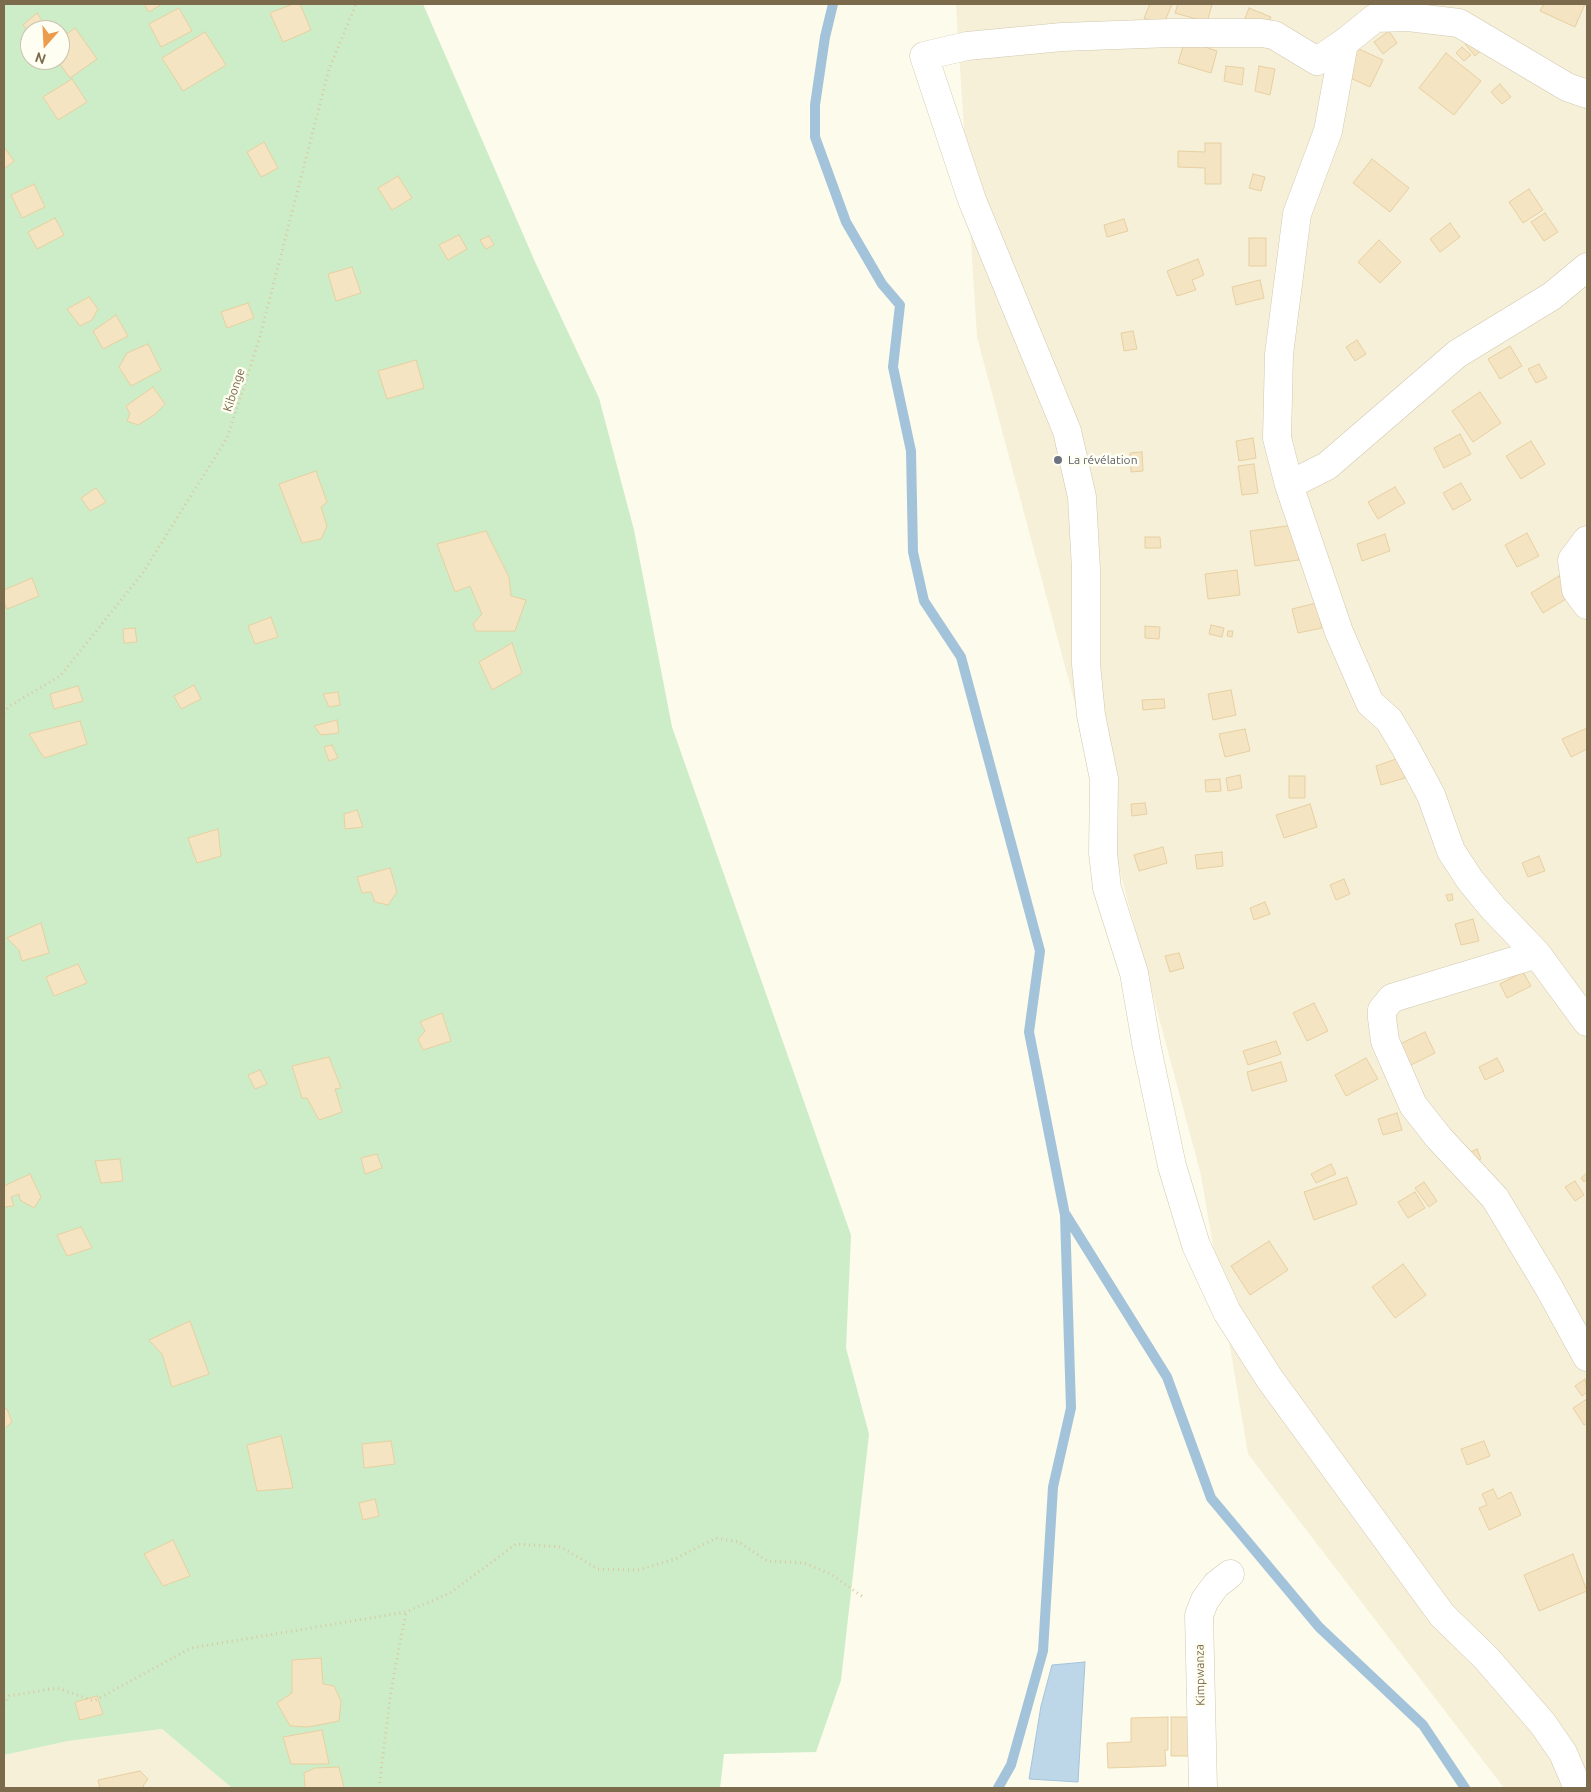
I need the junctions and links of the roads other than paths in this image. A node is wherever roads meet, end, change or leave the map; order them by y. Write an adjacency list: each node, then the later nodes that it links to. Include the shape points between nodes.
1 (1344, 43): 2 (street, via 1375,18 1408,17 1459,23 1567,87); 4 (street, via 1328,131 1298,214 1287,284 1279,354 1277,438); 12 (street, via 1317,61 1274,35 1261,32 1062,37 968,46 924,56 972,200 1067,431 1082,498 1086,664 1091,715 1104,779 1107,888 1134,973 1172,1166 1196,1245 1227,1312 1269,1378 1442,1615 1487,1659 1543,1724 1563,1753)
2 (1587, 94)
3 (1587, 268): 4 (street, via 1552,296 1457,354 1327,466)
4 (1289, 485): 7 (street, via 1339,632 1370,703 1389,720 1408,753 1431,795 1452,851 1470,880)
5 (1587, 540): 6 (street, via 1572,560 1576,590)
6 (1587, 605)
7 (1537, 954): 8 (street); 9 (street, via 1392,998 1382,1010 1382,1018 1385,1041 1413,1104 1439,1138 1495,1198)
8 (1587, 1022)
9 (1587, 1357)
10 (1230, 1574): 11 (street, Kimpwanza, via 1205,1600 1199,1615)
11 (1202, 1788)
12 (1578, 1788)

